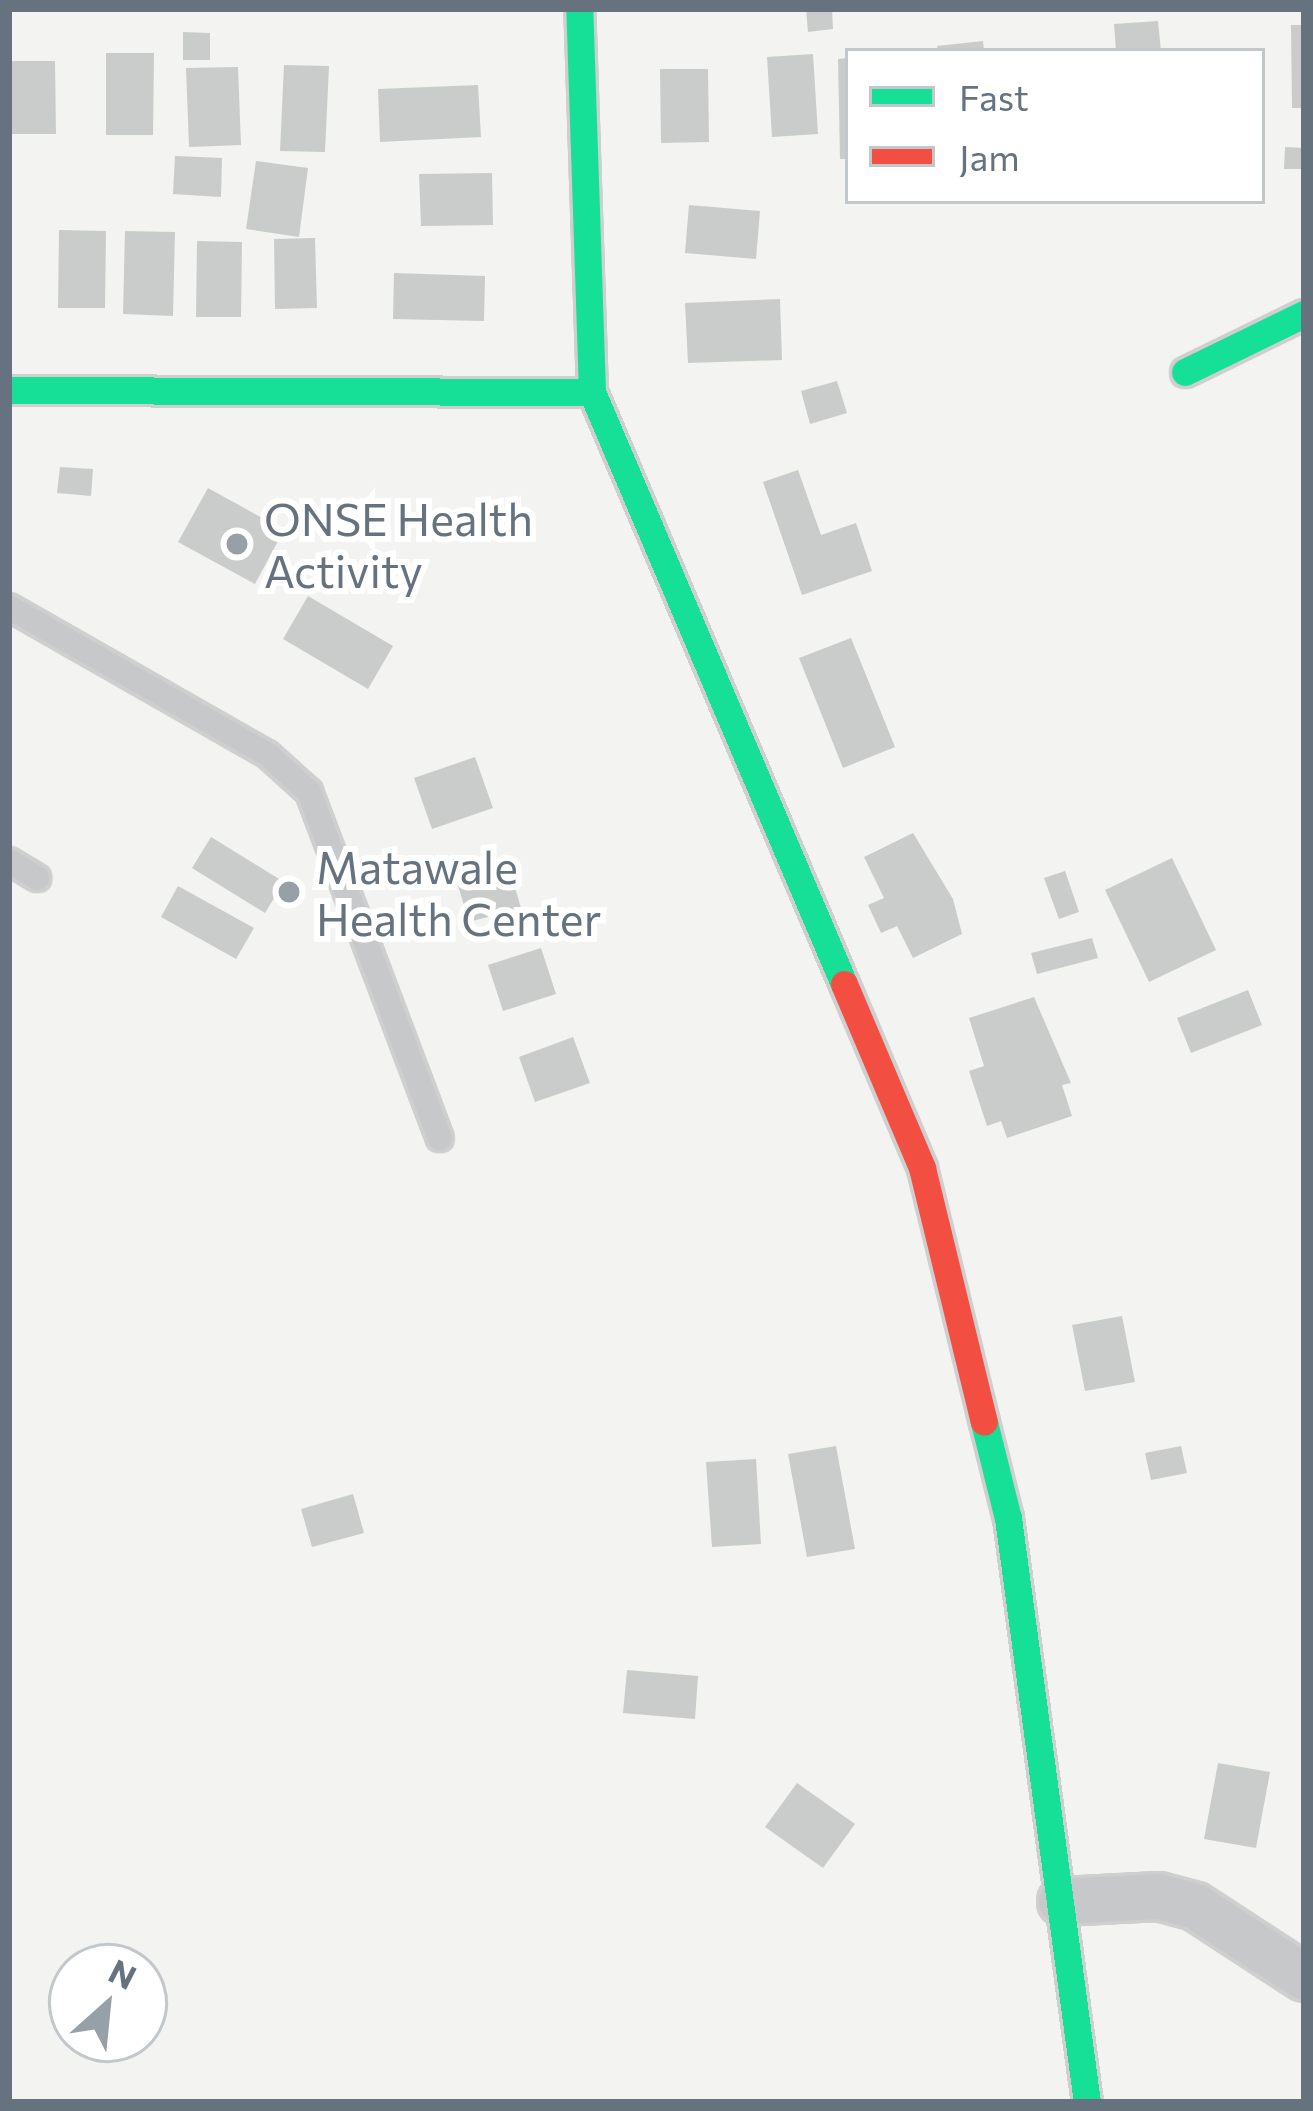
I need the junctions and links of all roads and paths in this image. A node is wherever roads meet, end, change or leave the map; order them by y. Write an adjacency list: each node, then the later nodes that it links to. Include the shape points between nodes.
1 (579, 9): 5 (street)
2 (1304, 314): 3 (street)
3 (1185, 372)
4 (9, 390): 5 (street)
5 (592, 392): 10 (street, via 922,1168 1008,1518)
6 (9, 607): 9 (lane, via 233,733 309,792)
7 (9, 861): 8 (lane)
8 (37, 878)
9 (440, 1138)
10 (1060, 1901): 11 (street, via 1158,1896 1195,1906); 12 (street)
11 (1304, 1978)
12 (1087, 2102)

